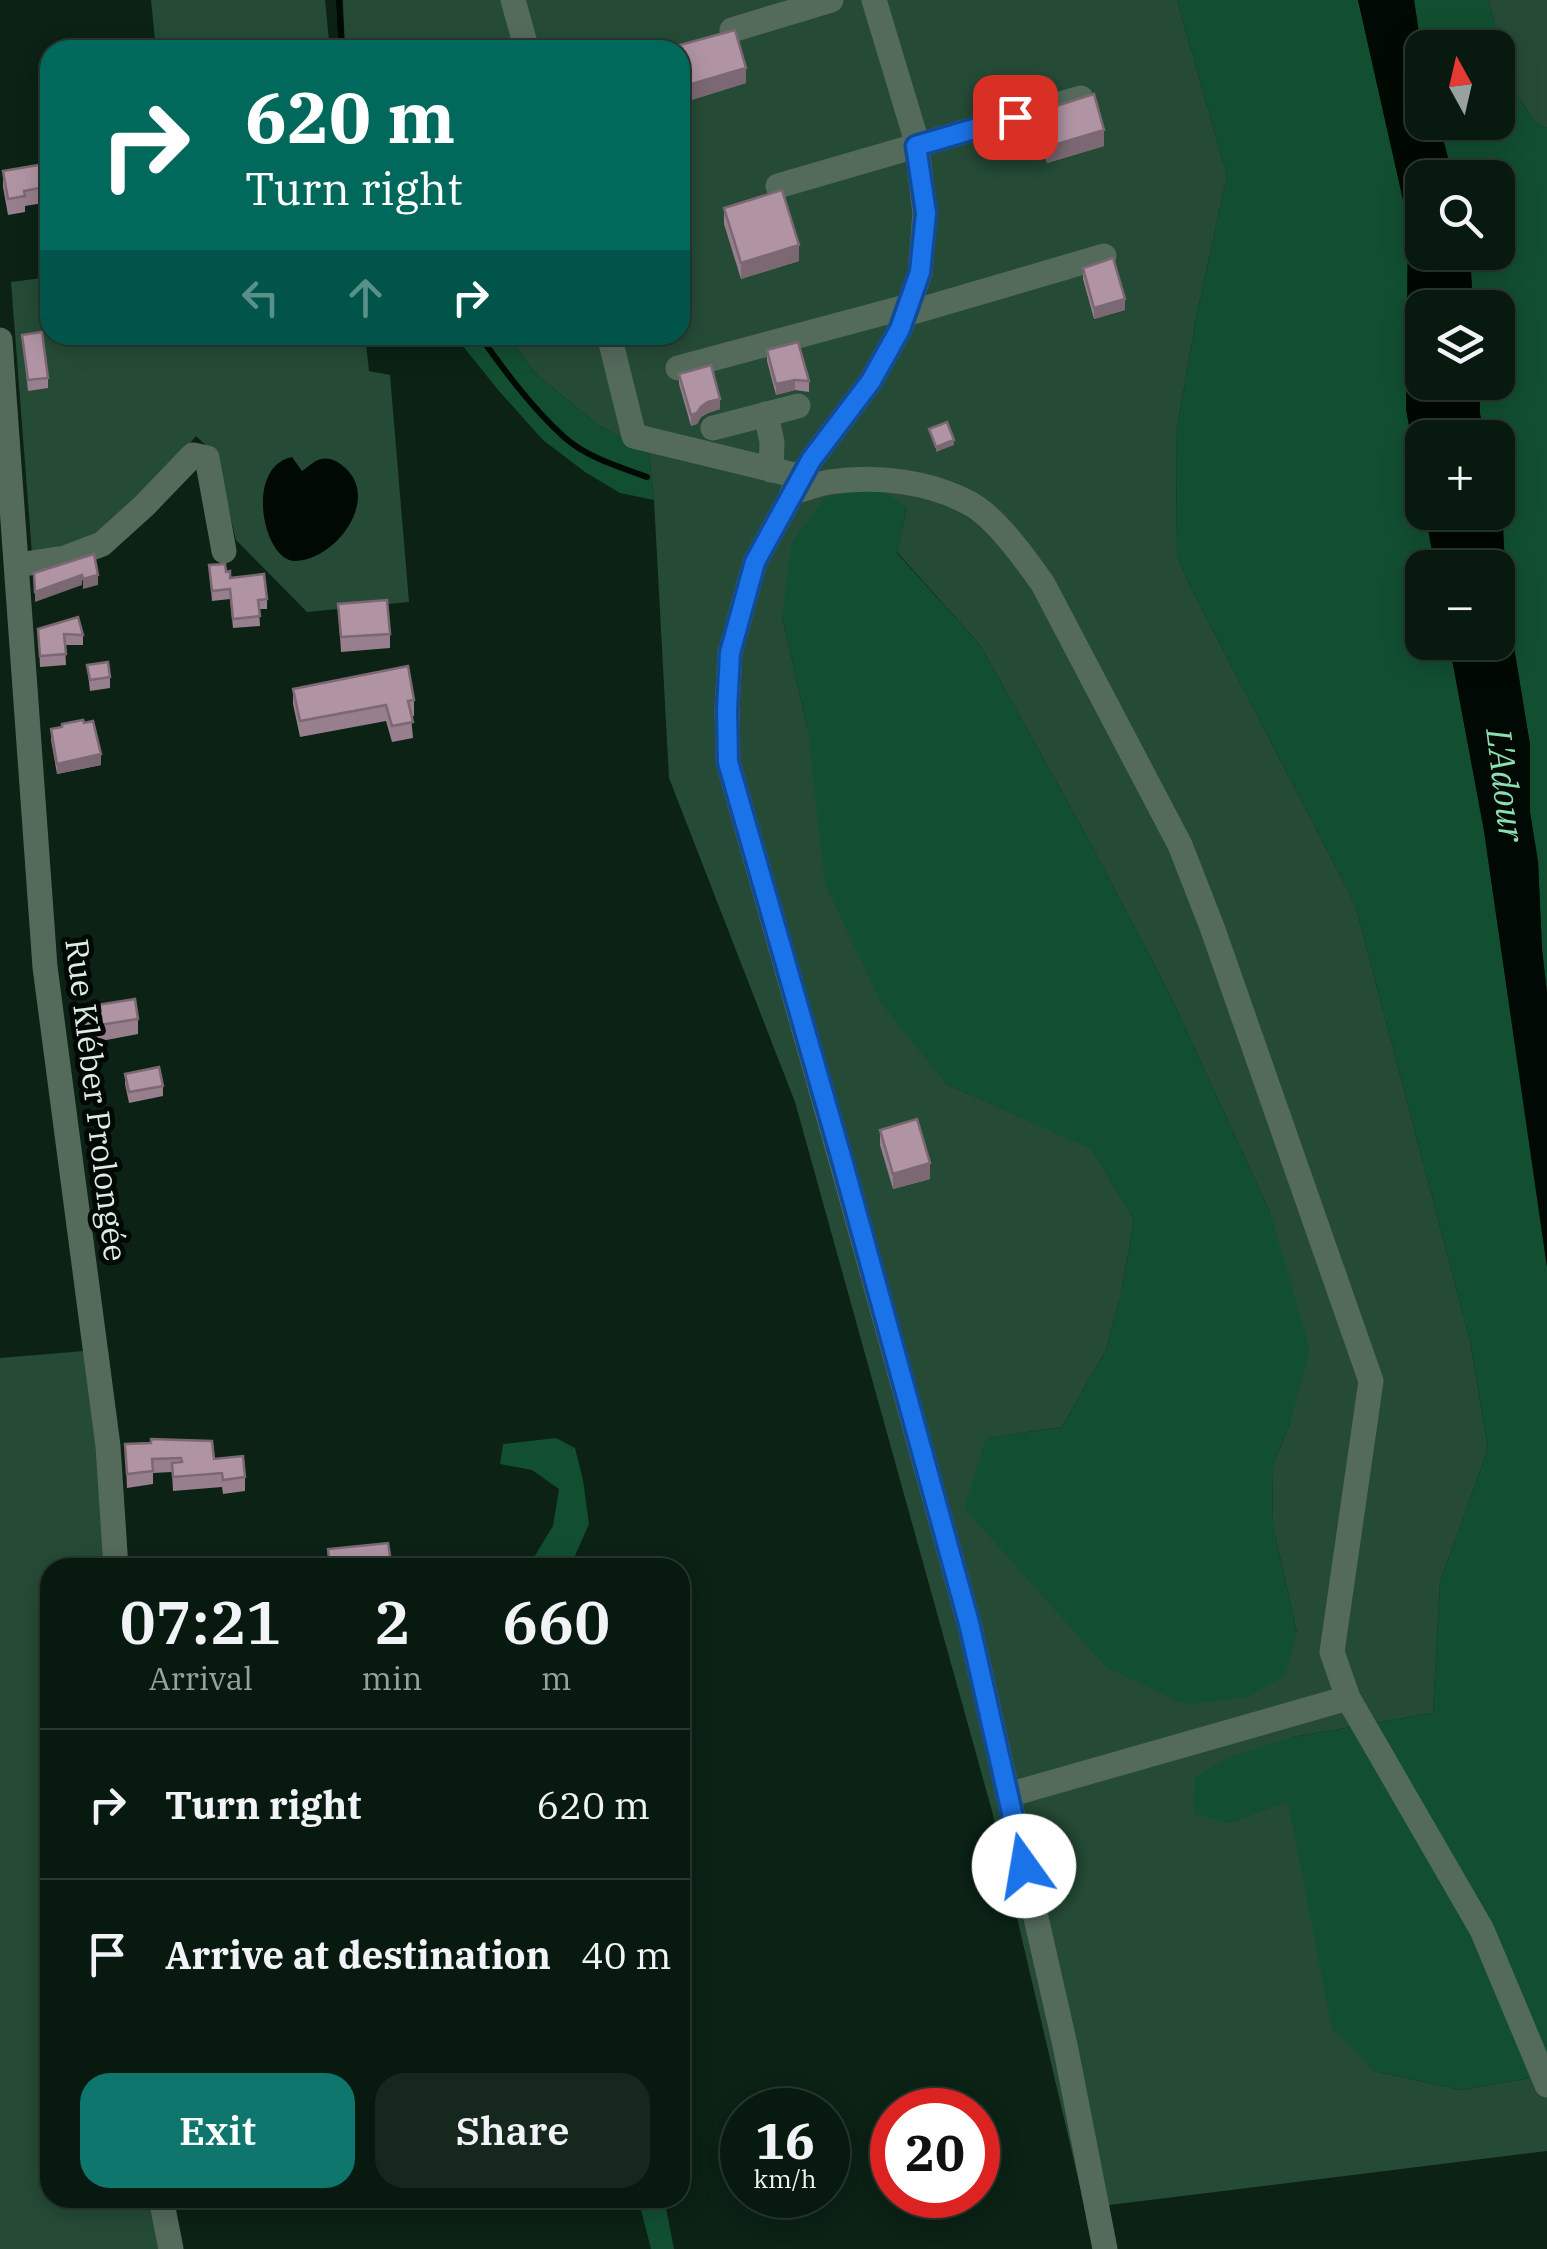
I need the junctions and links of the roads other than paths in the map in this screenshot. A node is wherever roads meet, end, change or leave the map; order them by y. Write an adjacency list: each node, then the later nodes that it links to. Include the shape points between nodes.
1 (513, 0): 5 (street)
2 (831, 0): 4 (street)
3 (874, 0): 7 (street)
4 (732, 30)
5 (525, 40)
6 (1081, 98): 7 (street)
7 (916, 146): 8 (street); 10 (street, via 926,213 920,272)
8 (778, 186)
9 (1104, 256): 10 (street)
10 (907, 310): 13 (street); 18 (street, via 871,381)
11 (0, 340): 20 (street, Rue Kléber Prolongée)
12 (611, 345): 17 (street, via 634,436)
13 (678, 368)
14 (798, 406): 15 (street)
15 (766, 414): 16 (street); 17 (street)
16 (713, 428)
17 (771, 470): 18 (street)
18 (797, 485): 22 (street, via 882,478 973,505 1043,584 1180,845 1371,1381 1332,1652); 23 (street, via 755,562 730,653 728,762 969,1623)
19 (224, 551): 20 (street, via 207,458 193,455 102,544)
20 (11, 569): 21 (street, Rue Kléber Prolongée, via 44,967 108,1446)
21 (115, 1558)
22 (1348, 1698): 23 (street); 24 (street, via 1482,1930)
23 (1008, 1795): 27 (street)
24 (1547, 2085)
25 (163, 2208): 26 (street)
26 (171, 2249)
27 (1106, 2249)

